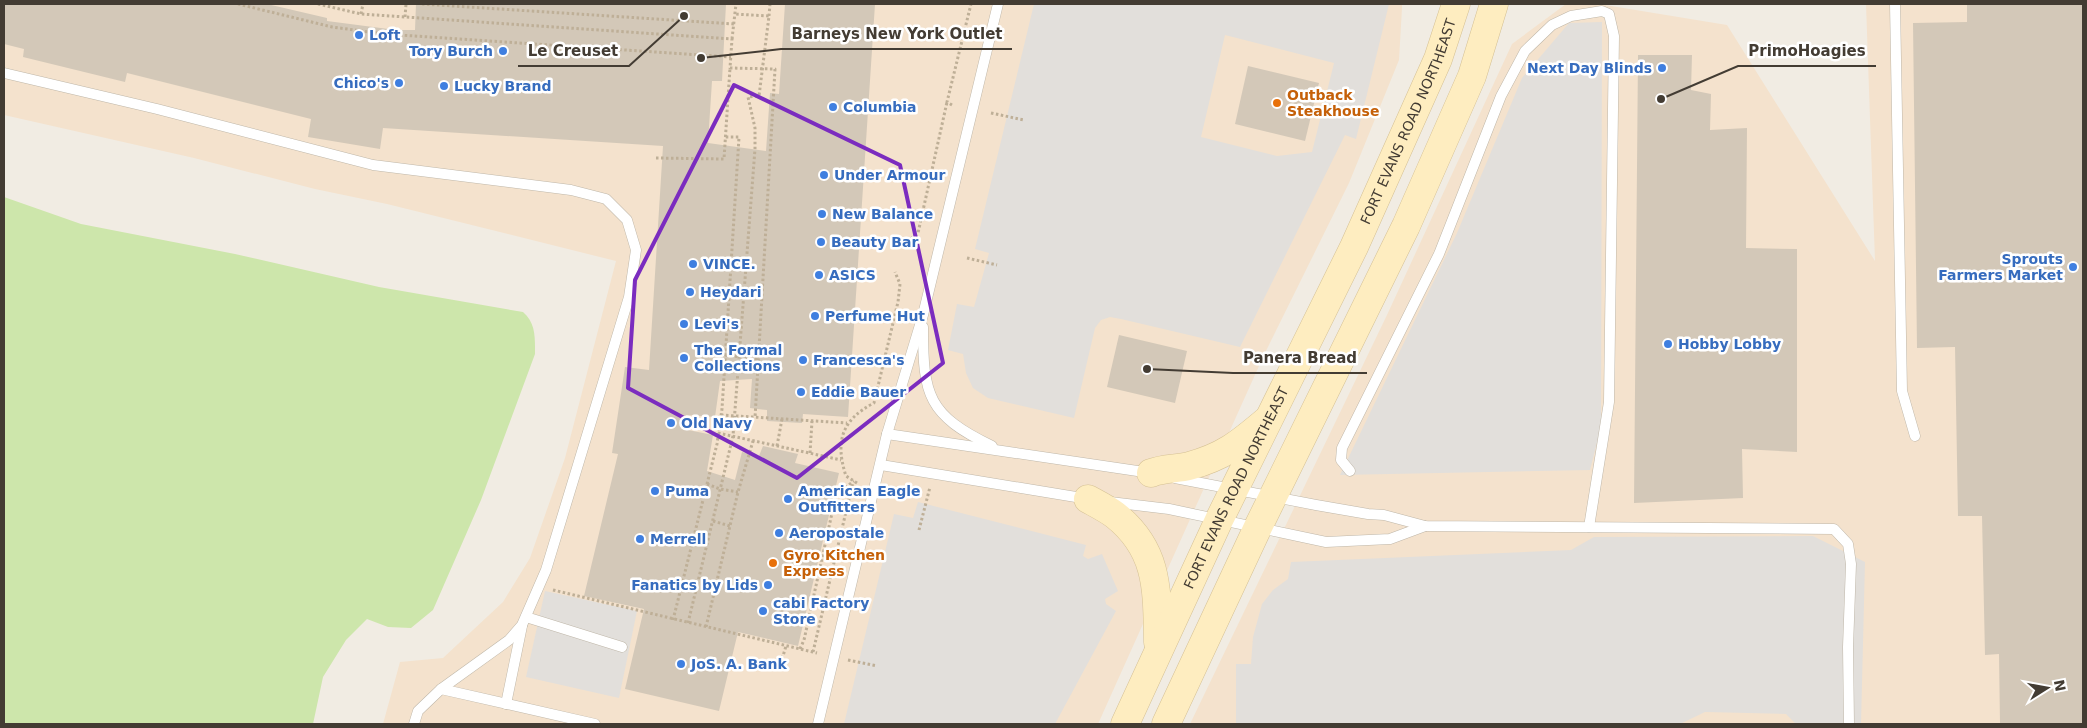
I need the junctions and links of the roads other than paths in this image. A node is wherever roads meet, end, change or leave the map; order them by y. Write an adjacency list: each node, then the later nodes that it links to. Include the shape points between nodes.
1 (998, 4): 8 (lane)
2 (1441, 4): 7 (main road, via 1438,27)
3 (1456, 4): 7 (main road, FORT EVANS ROAD NORTHEAST, via 1438,59)
4 (1494, 4): 17 (main road, via 1472,76 1410,217)
5 (1895, 4): 11 (lane, via 1902,391)
6 (4, 73): 23 (lane, via 373,165 572,190 606,199 627,220 636,250 629,297 546,570)
7 (1412, 118): 9 (main road, FORT EVANS ROAD NORTHEAST)
8 (923, 314): 10 (lane); 12 (lane, via 923,364 928,390 938,411 952,424)
9 (1272, 416): 15 (main road, via 1214,459); 16 (main road, FORT EVANS ROAD NORTHEAST)
10 (887, 434): 12 (lane); 13 (lane)
11 (1915, 436)
12 (1002, 450): 15 (lane)
13 (881, 465): 18 (lane); 30 (lane)
14 (1350, 471): 22 (lane, via 1341,460 1342,448 1438,254 1502,96 1525,51 1552,25 1571,16 1602,11 1609,14 1614,36 1610,402)
15 (1151, 473): 16 (lane)
16 (1235, 490): 17 (lane); 19 (main road, FORT EVANS ROAD NORTHEAST)
17 (1273, 496): 20 (lane, via 1384,515); 21 (main road)
18 (1088, 499): 19 (lane, via 1169,509); 25 (main road, via 1115,515 1145,550 1153,569 1158,603)
19 (1218, 520): 21 (lane); 25 (main road, FORT EVANS ROAD NORTHEAST)
20 (1425, 526): 21 (lane, via 1390,539 1326,542); 22 (lane)
21 (1258, 527): 32 (main road)
22 (1588, 527): 33 (lane, via 1834,529 1848,544 1851,564)
23 (524, 621): 24 (lane); 26 (lane, via 509,640); 27 (lane)
24 (622, 647)
25 (1158, 650): 31 (main road, FORT EVANS ROAD NORTHEAST)
26 (441, 689): 27 (lane); 28 (lane, via 418,711)
27 (506, 704): 29 (lane)
28 (414, 724)
29 (595, 724)
30 (818, 724)
31 (1125, 724)
32 (1166, 724)
33 (1849, 724)

